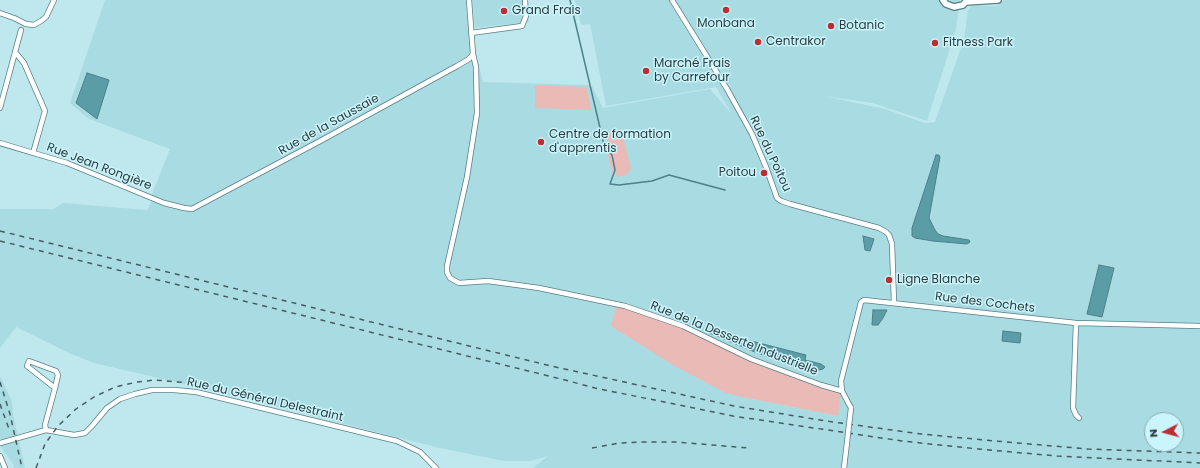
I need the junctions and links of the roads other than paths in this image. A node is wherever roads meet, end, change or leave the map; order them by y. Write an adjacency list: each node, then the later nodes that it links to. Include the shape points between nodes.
1 (54, 0): 8 (street, via 48,14 41,21 31,25)
2 (469, 0): 10 (street, Rue de la Desserte Industrielle)
3 (525, 0): 10 (street, via 526,16 522,26)
4 (672, 0): 17 (street, Rue du Poitou, via 752,134 777,198 879,228 889,235 892,244)
5 (942, 0): 7 (street, via 954,7 959,7)
6 (998, 0): 7 (street)
7 (967, 1)
8 (0, 13)
9 (21, 30): 11 (street)
10 (471, 33): 12 (street, Rue de la Desserte Industrielle)
11 (15, 52): 13 (street); 15 (street, via 24,63 45,111)
12 (473, 54): 16 (street, Rue de la Saussaie, via 457,66); 21 (street, Rue de la Desserte Industrielle, via 476,67 477,113 467,177 447,266 452,280 539,288 625,306 683,326 752,359)
13 (0, 108)
14 (0, 143): 15 (street, Rue Jean Rongière)
15 (33, 153): 16 (street, Rue Jean Rongière, via 67,163 164,203)
16 (192, 209)
17 (894, 303): 18 (street, Rue des Cochets); 21 (street, Rue des Cochets, via 864,300 861,302 842,377)
18 (1076, 323): 19 (street, Rue des Cochets); 22 (street, via 1073,408)
19 (1200, 326)
20 (55, 388): 20 (street, via 58,375 56,371 29,361 27,366); 23 (street, via 45,425)
21 (842, 391): 28 (street, bridge, via 851,408)
22 (1079, 418)
23 (46, 430): 24 (street, Rue du Général Delestraint); 27 (street, Rue du Général Delestraint, via 74,436 85,433 106,408 120,399 135,394 152,390 196,392 398,441 420,452)
24 (0, 443)
25 (0, 456): 26 (street)
26 (5, 468)
27 (436, 468)
28 (844, 468)

